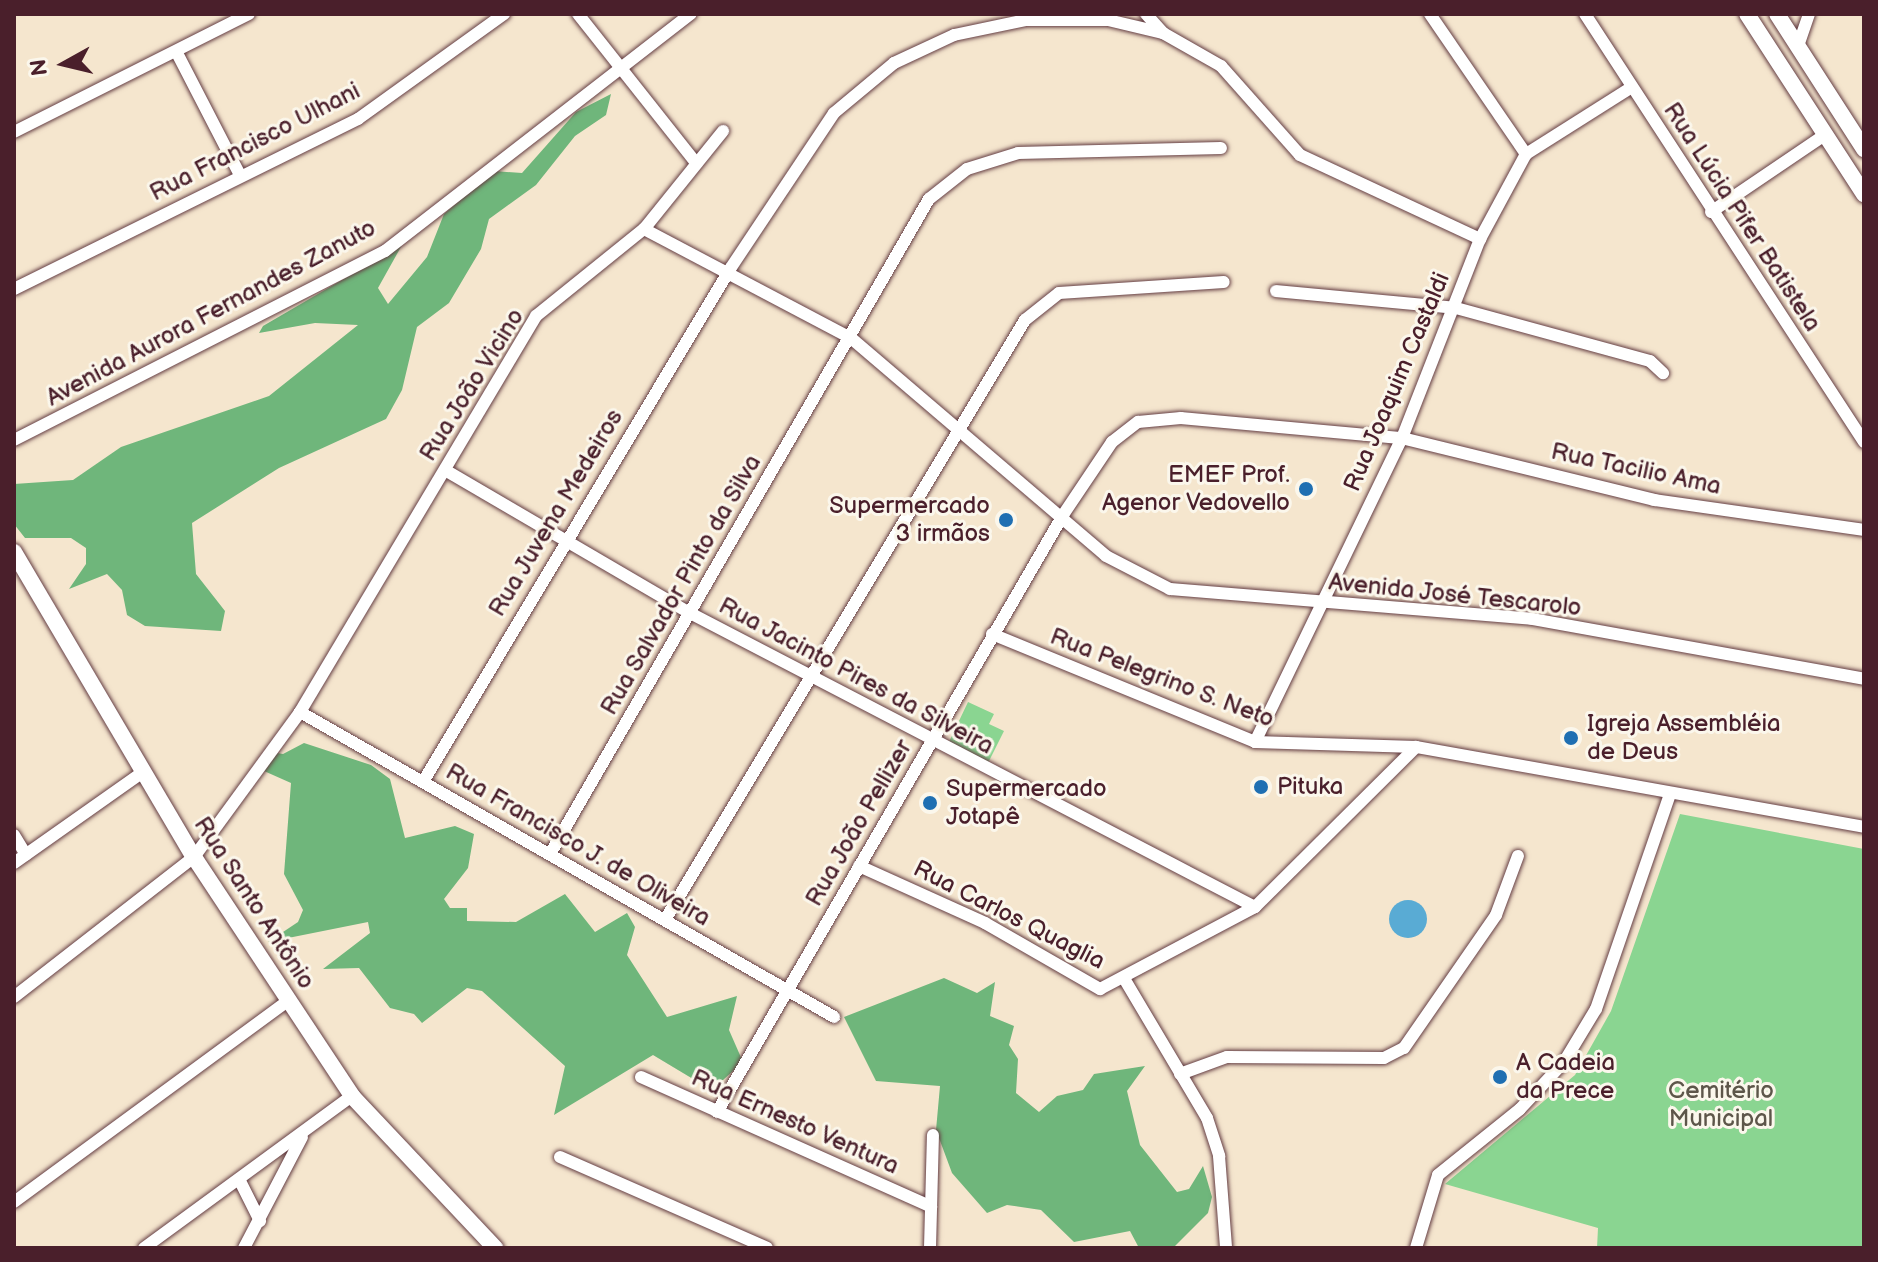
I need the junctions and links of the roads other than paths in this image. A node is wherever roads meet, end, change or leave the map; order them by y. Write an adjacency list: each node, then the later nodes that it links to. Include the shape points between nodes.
1 (249, 14): 13 (street)
2 (504, 14): 23 (street, Rua Francisco Ulhani, via 358,119)
3 (578, 14): 14 (street)
4 (691, 14): 14 (street, Avenida Aurora Fernandes Zanuto)
5 (1146, 14): 11 (street)
6 (1430, 14): 21 (street)
7 (1585, 14): 15 (street, Rua Lúcia Pifer Batistela)
8 (1747, 14): 18 (main road)
9 (1809, 14): 12 (street)
10 (1779, 15): 12 (main road)
11 (1163, 33): 27 (street, via 1221,66 1300,155); 28 (street, Rua Juvena Medeiros, via 1108,20 1026,20 954,35 894,63 834,113)
12 (1798, 46): 20 (main road)
13 (177, 53): 17 (street); 23 (street)
14 (621, 68): 22 (street); 37 (street, Avenida Aurora Fernandes Zanuto, via 385,251)
15 (1632, 87): 21 (street, Rua Joaquim Castaldi); 25 (street, Rua Lúcia Pifer Batistela)
16 (723, 131): 22 (street, Rua João Vicino)
17 (14, 132)
18 (1826, 134): 24 (main road); 25 (street)
19 (1221, 148): 33 (street, Rua Salvador Pinto da Silva, via 1018,153 967,169 929,199)
20 (1864, 149)
21 (1526, 154): 27 (street, Rua Joaquim Castaldi)
22 (696, 163): 26 (street, Rua João Vicino)
23 (240, 175): 30 (street, Rua Francisco Ulhani)
24 (1864, 194)
25 (1711, 212): 38 (street, Rua Lúcia Pifer Batistela)
26 (644, 229): 28 (street); 39 (street, Rua João Vicino, via 536,316)
27 (1480, 239): 32 (street, Rua Joaquim Castaldi)
28 (730, 269): 33 (street); 42 (street, Rua Juvena Medeiros)
29 (1224, 282): 35 (street, via 1059,293 1025,320)
30 (14, 289)
31 (1276, 291): 32 (street)
32 (1456, 308): 34 (street, via 1650,361); 36 (street, Rua Joaquim Castaldi)
33 (851, 338): 35 (street); 46 (street, Rua Salvador Pinto da Silva)
34 (1663, 373)
35 (957, 426): 40 (street); 48 (street)
36 (1402, 438): 40 (street, Rua Tacilio Ama, via 1181,418 1138,422 1112,442); 41 (street, Rua Tacilio Ama, via 1654,500); 45 (street, Rua Joaquim Castaldi)
37 (14, 440)
38 (1864, 442)
39 (445, 470): 42 (street, Rua Jacinto Pires da Silveira); 50 (street, Rua João Vicino)
40 (1063, 515): 45 (street, Avenida José Tescarolo, via 1106,556 1170,589); 47 (street, Rua João Pellizer)
41 (1864, 530)
42 (564, 541): 46 (street, Rua Jacinto Pires da Silveira); 55 (street, Rua Juvena Medeiros)
43 (14, 552): 44 (main road, Rua Santo Antônio)
44 (20, 574): 54 (main road, Rua Santo Antônio)
45 (1319, 603): 49 (street, Avenida José Tescarolo, via 1532,619); 51 (street, Rua Joaquim Castaldi)
46 (690, 613): 48 (street, Rua Jacinto Pires da Silveira); 59 (street, Rua Salvador Pinto da Silva)
47 (992, 634): 51 (street, Rua Pelegrino S. Neto); 52 (street, Rua João Pellizer)
48 (811, 673): 52 (street, Rua Jacinto Pires da Silveira); 66 (street)
49 (1864, 679)
50 (300, 712): 55 (street, Rua Francisco J. de Oliveira); 62 (street, Rua João Vicino)
51 (1255, 742): 53 (street, Rua Pelegrino S. Neto)
52 (931, 743): 64 (street, Rua João Pellizer); 65 (street, Rua Jacinto Pires da Silveira)
53 (1416, 747): 56 (street); 65 (street, Rua Carlos Quaglia)
54 (143, 772): 60 (street); 62 (main road, Rua Santo Antônio)
55 (423, 782): 59 (street, Rua Francisco J. de Oliveira)
56 (1670, 794): 57 (street); 89 (street, via 1596,1009 1564,1062 1520,1109 1438,1175)
57 (1864, 827)
58 (14, 835): 60 (street)
59 (550, 854): 66 (street, Rua Francisco J. de Oliveira)
60 (26, 855): 63 (street)
61 (1518, 856): 72 (street, via 1496,915 1404,1048 1384,1058 1227,1057)
62 (194, 857): 69 (street, Rua João Vicino); 70 (main road, Rua Santo Antônio)
63 (14, 863)
64 (859, 866): 67 (street, Rua Carlos Quaglia, via 985,923 1100,989); 68 (street, Rua João Pellizer)
65 (1255, 907): 67 (street, Rua Carlos Quaglia)
66 (665, 920): 68 (street, Rua Francisco J. de Oliveira)
67 (1125, 980): 72 (street)
68 (787, 990): 71 (street, Rua Francisco J. de Oliveira); 75 (street, Rua João Pellizer)
69 (14, 997)
70 (288, 1001): 74 (main road, Rua Santo Antônio); 80 (street)
71 (834, 1017)
72 (1180, 1074): 88 (street, via 1219,1156)
73 (641, 1077): 75 (street, Rua Ernesto Ventura)
74 (352, 1096): 76 (street); 85 (main road, Rua Santo Antônio)
75 (717, 1112): 81 (street, Rua Ernesto Ventura)
76 (303, 1135): 79 (street); 82 (street)
77 (933, 1135): 81 (street)
78 (560, 1157): 86 (street)
79 (239, 1179): 82 (street); 83 (street)
80 (14, 1202)
81 (931, 1207): 87 (street)
82 (260, 1221): 84 (street)
83 (144, 1248)
84 (244, 1248)
85 (495, 1248)
86 (767, 1248)
87 (930, 1248)
88 (1226, 1248)
89 (1416, 1248)

